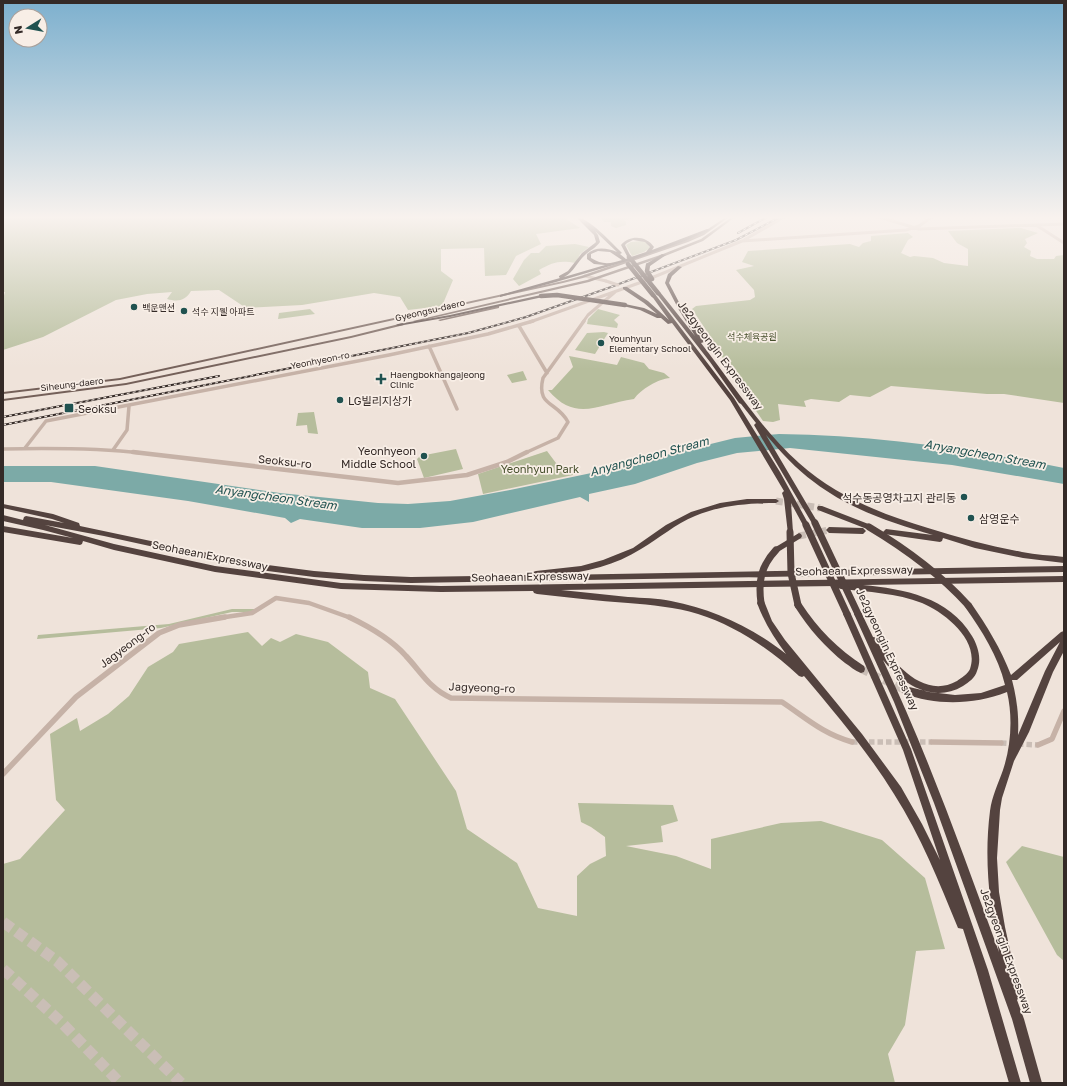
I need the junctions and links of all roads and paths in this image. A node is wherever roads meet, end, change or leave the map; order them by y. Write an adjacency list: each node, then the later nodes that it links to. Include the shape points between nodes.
1 (574, 268): 12 (highway, via 568,274)
2 (601, 268): 12 (highway)
3 (609, 268): 9 (main road, Gyeongsu-daero)
4 (625, 268): 10 (main road, Gyeongsu-daero)
5 (635, 268): 15 (highway, Je2gyeongin Expressway, bridge)
6 (647, 268): 15 (highway, bridge)
7 (678, 268): 13 (street, Yeonhyeon-ro)
8 (679, 268): 24 (highway, via 670,275 667,283)
9 (585, 276): 10 (street); 16 (main road, Gyeongsu-daero)
10 (594, 278): 11 (street, bridge); 19 (main road, Gyeongsu-daero, via 554,289 533,299 435,320)
11 (618, 284): 13 (street); 14 (street)
12 (535, 287): 16 (highway)
13 (626, 288): 14 (street, Yeonhyeon-ro); 21 (highway)
14 (618, 290): 17 (street, Yeonhyeon-ro); 18 (street)
15 (658, 293): 22 (highway, Je2gyeongin Expressway); 24 (highway, Je2gyeongin Expressway)
16 (502, 296): 27 (main road, Gyeongsu-daero)
17 (589, 300): 18 (street); 20 (street, Yeonhyeon-ro)
18 (602, 303): 25 (street, via 588,315)
19 (398, 325): 21 (highway, bridge, via 557,295 626,305 654,314); 26 (main road, Gyeongsu-daero)
20 (519, 326): 23 (street, Yeonhyeon-ro); 25 (street)
21 (674, 327): 22 (highway)
22 (691, 345): 36 (highway, Je2gyeongin Expressway, via 732,400)
23 (429, 346): 31 (street, Yeonhyeon-ro); 32 (street)
24 (712, 361): 29 (highway, Je2gyeongin Expressway)
25 (547, 372): 35 (street, Seoksu-ro, via 540,387 543,399 564,414 568,422 558,438 507,462 466,475 398,483)
26 (142, 381): 30 (main road, Siheung-daero)
27 (101, 382): 28 (main road, Siheung-daero)
28 (3, 393)
29 (740, 399): 49 (highway, via 778,444 816,481 846,500 919,529); 57 (highway, Je2gyeongin Expressway, bridge, via 814,523)
30 (3, 400)
31 (128, 406): 33 (street, Yeonhyeon-ro, via 46,421); 35 (street, via 126,430)
32 (457, 409)
33 (24, 448): 34 (street, Seoksu-ro); 35 (street, Seoksu-ro)
34 (3, 450)
35 (113, 450)
36 (778, 474): 60 (highway, bridge, via 787,499 791,573 798,605 821,638); 72 (highway, Je2gyeongin Expressway, bridge, via 806,525 907,749)
37 (776, 502): 53 (highway, via 736,502 694,513 632,551 580,569)
38 (3, 506): 47 (highway, via 54,517)
39 (820, 508): 43 (highway)
40 (3, 514): 42 (highway, Seohaean Expressway)
41 (3, 518): 42 (highway, Seohaean Expressway)
42 (45, 525): 47 (highway, Seohaean Expressway); 50 (highway, Seohaean Expressway)
43 (866, 529): 45 (highway); 70 (highway, bridge, via 896,542 946,580 968,605 994,645 1011,685 1015,718)
44 (4, 530): 50 (highway)
45 (829, 530)
46 (886, 532): 49 (highway)
47 (104, 533): 53 (highway, Seohaean Expressway, via 224,560 314,574 397,580)
48 (799, 536): 64 (highway, bridge, via 768,558 758,586 761,603 768,620 785,645)
49 (975, 545): 51 (highway)
50 (114, 547): 56 (highway, Seohaean Expressway, via 215,569 341,586)
51 (1064, 560)
52 (1064, 569): 53 (highway, Seohaean Expressway)
53 (500, 578)
54 (1064, 578): 55 (highway, Seohaean Expressway)
55 (801, 582): 56 (highway, Seohaean Expressway); 57 (highway, via 889,591 936,606 957,622 974,647 976,660 973,671 957,686 946,689 933,689 918,684 894,667)
56 (503, 588): 64 (highway, via 659,602 684,607 728,623 765,644)
57 (859, 618): 73 (highway, Je2gyeongin Expressway, via 898,701 940,802)
58 (1064, 634): 61 (highway)
59 (1064, 643): 70 (highway, via 1054,661 1023,738)
60 (861, 669)
61 (1014, 677)
62 (1005, 689): 63 (highway, via 991,695 940,699)
63 (905, 690)
64 (828, 698): 72 (highway, via 866,744 907,804 925,838)
65 (1064, 711): 69 (street, via 1052,739)
66 (852, 742): 71 (street, Jagyeong-ro, via 840,740 818,729 782,702 452,698 433,689 399,649 373,630 318,604 276,598 252,613 179,625 160,632 76,697)
67 (932, 742): 68 (street)
68 (1001, 743)
69 (1038, 745)
70 (1011, 759): 73 (highway, via 996,803 992,861 996,911)
71 (3, 774)
72 (982, 970): 74 (highway, Je2gyeongin Expressway)
73 (1018, 1019): 75 (highway, Je2gyeongin Expressway)
74 (1015, 1083)
75 (1036, 1083)

